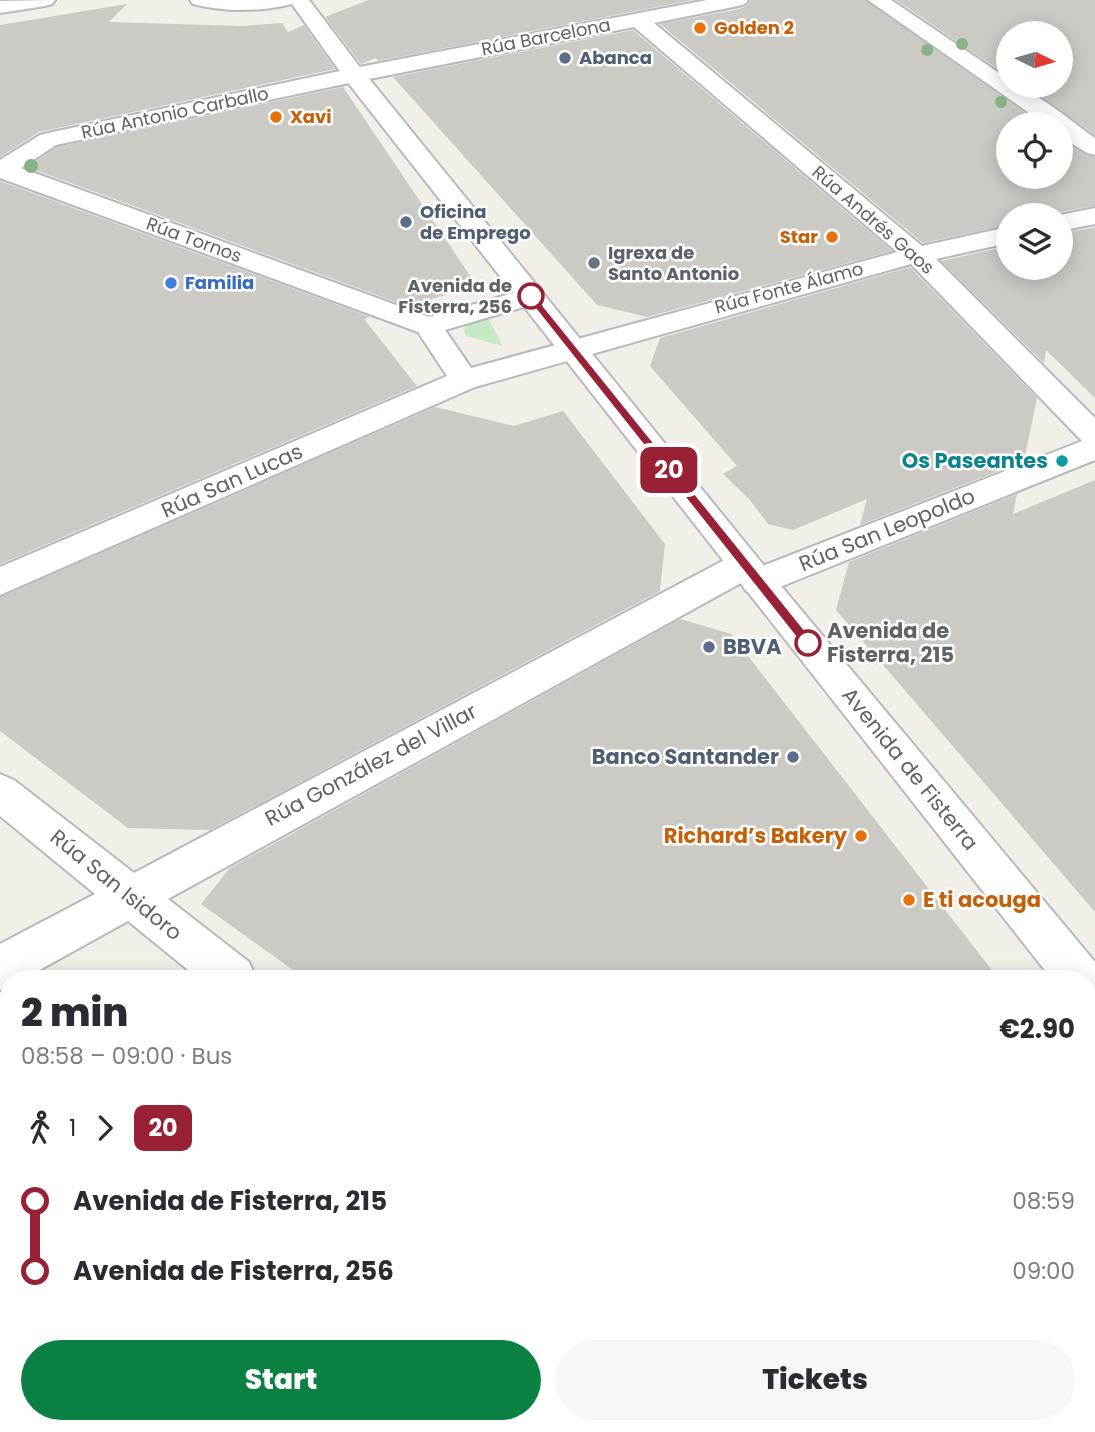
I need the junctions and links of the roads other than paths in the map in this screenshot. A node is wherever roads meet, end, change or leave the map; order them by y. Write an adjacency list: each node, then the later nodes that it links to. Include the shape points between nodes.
1 (45, 0): 7 (street)
2 (200, 0): 3 (street, via 232,4)
3 (286, 0)
4 (299, 0): 9 (street, Avenida de Fisterra)
5 (738, 0): 8 (street, Rúa Barcelona)
6 (878, 0): 10 (street)
7 (0, 7)
8 (637, 19): 9 (street, Rúa Barcelona); 17 (street, Rúa Andrés Gaos)
9 (354, 75): 13 (street, Rúa Antonio Carballo, via 48,140); 18 (street, Avenida de Fisterra)
10 (1041, 112)
11 (1073, 134): 12 (street)
12 (1095, 148)
13 (1, 170): 19 (street, Rúa Tornos)
14 (1095, 216): 15 (street)
15 (1073, 220)
16 (996, 238): 17 (street, Rúa Fonte Álamo)
17 (917, 255): 20 (street, Rúa Fonte Álamo); 22 (street, Rúa Andrés Gaos)
18 (531, 296): 19 (street); 20 (street, Avenida de Fisterra)
19 (428, 326): 21 (street)
20 (572, 348): 21 (street, Rúa Fonte Álamo); 24 (street, Avenida de Fisterra)
21 (464, 380): 25 (street, Rúa San Lucas)
22 (1095, 436)
23 (1095, 448): 24 (street, Rúa San Leopoldo)
24 (751, 573): 27 (street, Rúa González del Villar); 30 (street, Avenida de Fisterra)
25 (0, 582)
26 (0, 792): 27 (street, Rúa San Isidoro)
27 (129, 897): 28 (street, Rúa González del Villar); 29 (street, Rúa San Isidoro)
28 (0, 968)
29 (223, 970)
30 (1073, 970)

